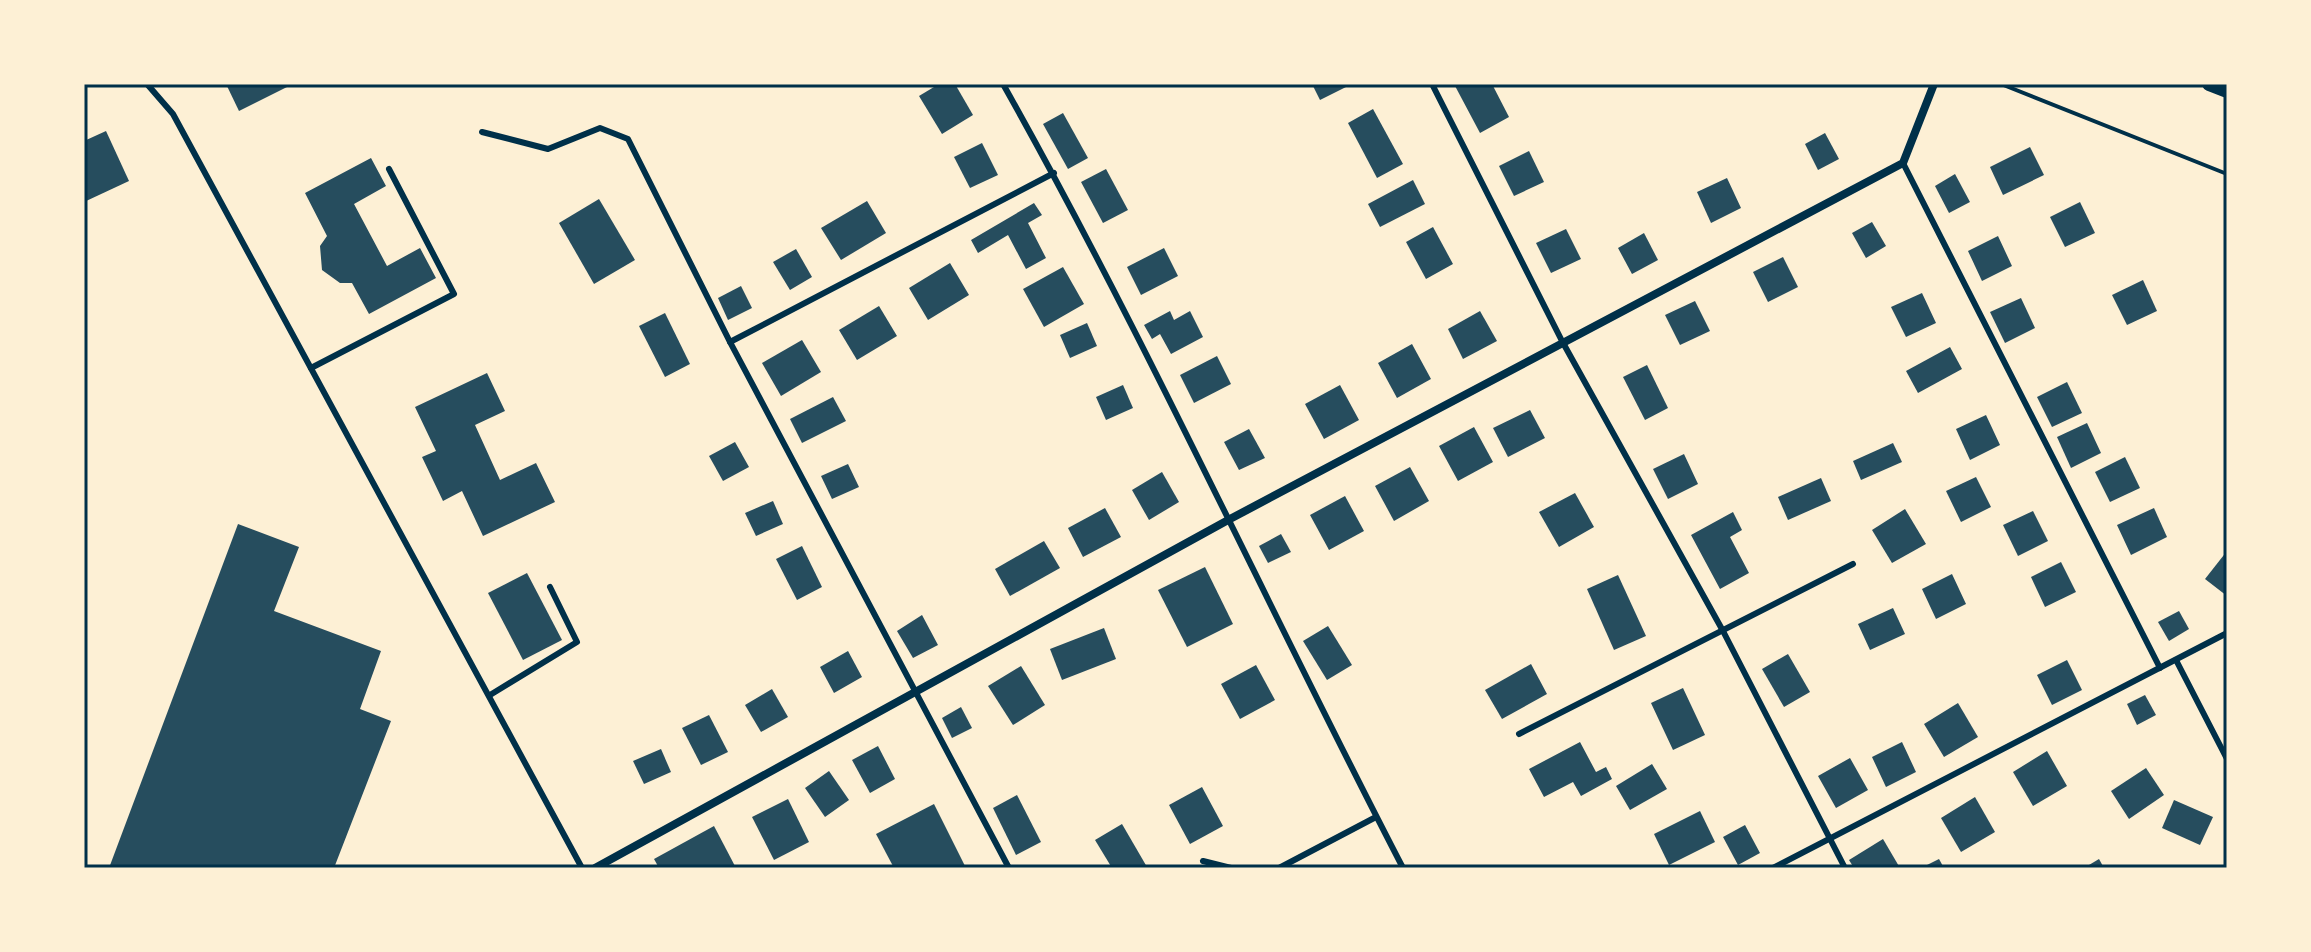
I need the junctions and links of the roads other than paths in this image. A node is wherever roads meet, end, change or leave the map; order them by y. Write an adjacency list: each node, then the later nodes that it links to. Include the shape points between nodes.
1 (147, 84): 13 (lane, via 173,114)
2 (1003, 84): 10 (lane)
3 (1432, 84): 11 (lane)
4 (1934, 84): 8 (street)
5 (2209, 84): 6 (street)
6 (2227, 91)
7 (482, 132): 12 (lane, via 548,149 600,128 628,139)
8 (1903, 163): 11 (street); 20 (lane)
9 (389, 169): 13 (lane, via 454,294)
10 (1054, 173): 12 (lane); 14 (lane)
11 (1562, 341): 14 (street); 17 (lane)
12 (730, 342): 21 (lane)
13 (311, 368): 22 (lane)
14 (1230, 519): 21 (street); 25 (lane)
15 (1853, 564): 17 (lane)
16 (550, 587): 22 (lane, via 577,642)
17 (1723, 631): 23 (lane); 26 (lane)
18 (2227, 633): 19 (lane)
19 (2176, 660): 20 (lane); 24 (lane)
20 (2160, 668): 26 (lane)
21 (916, 689): 29 (street); 30 (lane)
22 (490, 695): 28 (lane)
23 (1519, 734)
24 (2227, 759)
25 (1376, 817): 32 (lane); 33 (lane)
26 (1829, 838): 34 (lane); 35 (lane)
27 (1203, 861): 31 (lane)
28 (582, 868)
29 (595, 868)
30 (1009, 868)
31 (1231, 868)
32 (1279, 868)
33 (1403, 868)
34 (1773, 868)
35 (1845, 868)

